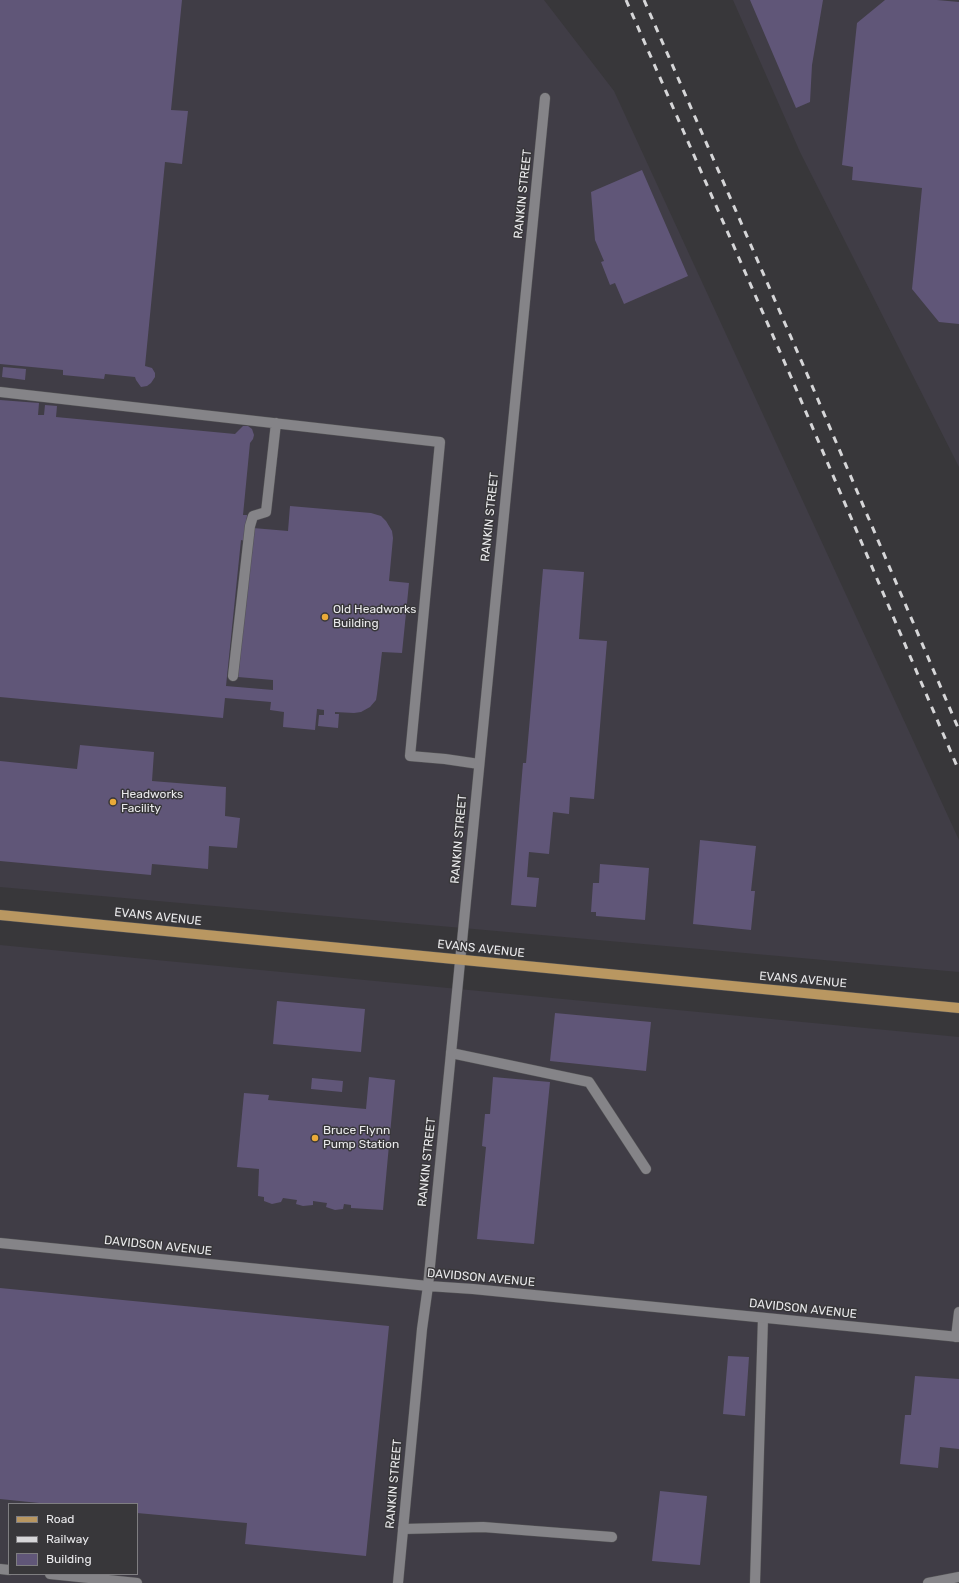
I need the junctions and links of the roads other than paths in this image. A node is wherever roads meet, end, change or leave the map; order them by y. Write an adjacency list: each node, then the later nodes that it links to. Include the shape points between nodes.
1 (545, 98): 5 (street, RANKIN STREET)
2 (0, 392): 3 (street)
3 (276, 423): 4 (street, via 266,512 253,516 250,526); 5 (street, via 440,442 410,756)
4 (233, 676)
5 (479, 764): 7 (street, RANKIN STREET)
6 (0, 915): 7 (main road, EVANS AVENUE)
7 (461, 959): 8 (main road, EVANS AVENUE); 9 (street, RANKIN STREET)
8 (959, 1008)
9 (451, 1053): 10 (street, via 589,1082); 12 (street, RANKIN STREET)
10 (646, 1169)
11 (0, 1243): 12 (street, DAVIDSON AVENUE)
12 (428, 1286): 14 (street, DAVIDSON AVENUE); 16 (street, RANKIN STREET)
13 (959, 1312): 15 (street)
14 (763, 1318): 15 (street, DAVIDSON AVENUE); 22 (street)
15 (958, 1337)
16 (403, 1529): 17 (street, via 483,1527); 21 (street, RANKIN STREET)
17 (612, 1537)
18 (60, 1575): 20 (street)
19 (959, 1578): 23 (street)
20 (137, 1583)
21 (398, 1583)
22 (755, 1583)
23 (928, 1583)

